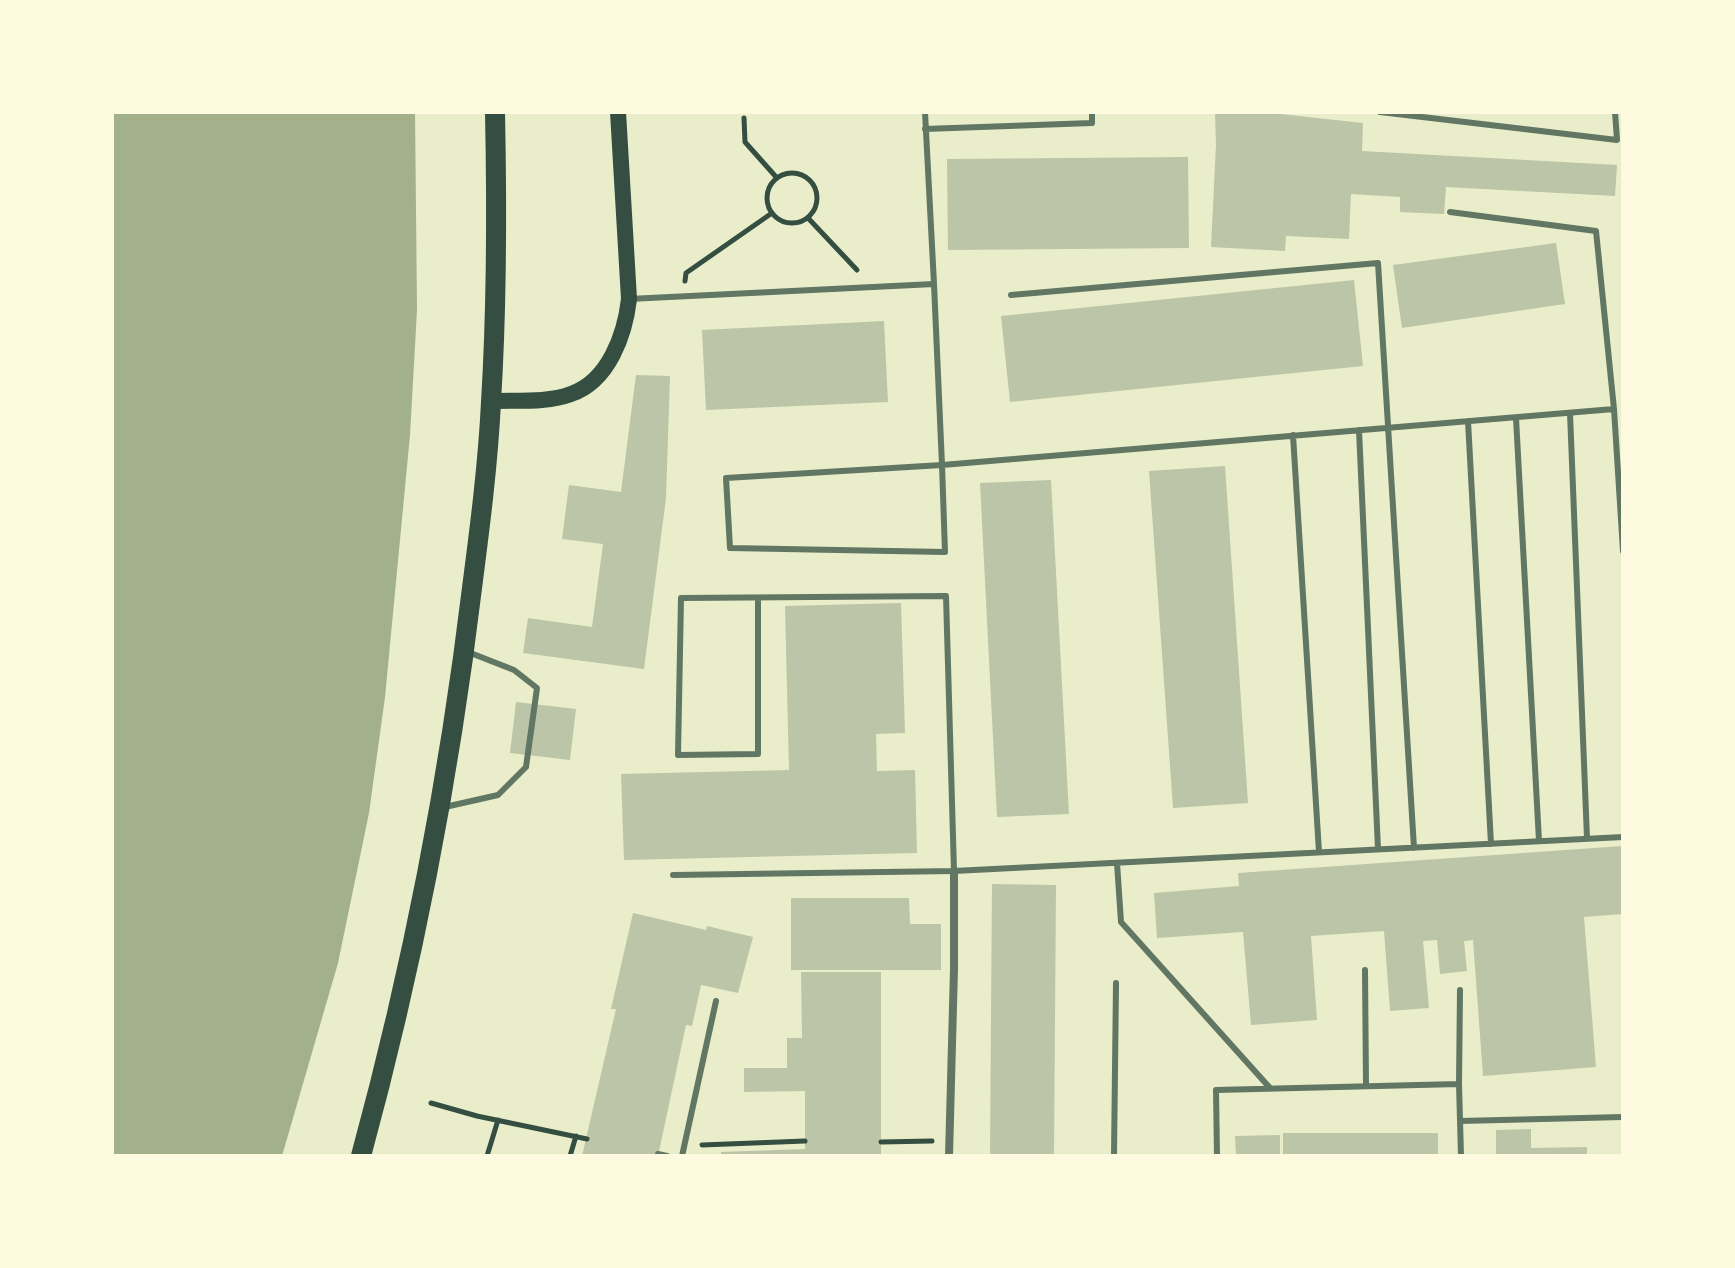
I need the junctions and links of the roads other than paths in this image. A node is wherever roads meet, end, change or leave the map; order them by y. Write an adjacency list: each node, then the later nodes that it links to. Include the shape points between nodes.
1 (495, 112): 12 (main road)
2 (618, 112): 11 (main road)
3 (925, 112): 7 (lane)
4 (1092, 112): 7 (lane, via 1092,123)
5 (1380, 112): 6 (lane, via 1617,140)
6 (1615, 112)
7 (925, 129): 9 (lane)
8 (1450, 212): 13 (lane, via 1596,231)
9 (934, 284): 11 (lane); 20 (lane)
10 (1011, 295): 17 (lane, via 1378,263)
11 (629, 299): 12 (main road, via 611,357 588,385 549,398)
12 (491, 401): 23 (main road)
13 (1614, 409): 14 (lane); 21 (lane)
14 (1570, 413): 15 (lane); 26 (lane)
15 (1516, 418): 16 (lane); 27 (lane)
16 (1468, 421): 17 (lane); 28 (lane)
17 (1389, 427): 18 (lane); 29 (lane)
18 (1359, 430): 19 (lane); 30 (lane)
19 (1293, 435): 20 (lane); 31 (lane)
20 (942, 465): 20 (lane, via 726,478 730,548 945,552)
21 (1623, 551)
22 (758, 598): 22 (lane, via 681,598 678,755 758,754); 33 (lane, via 946,596)
23 (465, 651): 24 (main road); 24 (lane, via 514,670 537,688 526,767 498,795)
24 (441, 808): 45 (main road, via 407,977)
25 (1623, 837): 26 (lane)
26 (1587, 838): 27 (lane)
27 (1539, 841): 28 (lane)
28 (1491, 844): 29 (lane)
29 (1414, 848): 30 (lane)
30 (1378, 849): 31 (lane)
31 (1319, 852): 32 (lane)
32 (1117, 863): 33 (lane); 41 (lane, via 1121,922)
33 (954, 871): 34 (lane); 48 (street)
34 (673, 875)
35 (1365, 970): 40 (lane)
36 (1116, 983): 49 (lane)
37 (1460, 990): 39 (lane)
38 (716, 1001): 47 (lane)
39 (1459, 1084): 40 (lane); 43 (lane)
40 (1366, 1086): 41 (lane)
41 (1270, 1088): 50 (lane, via 1216,1090)
42 (1623, 1117): 43 (lane)
43 (1460, 1121): 51 (lane)
44 (658, 1154): 46 (lane)
45 (361, 1156)
46 (667, 1156)
47 (682, 1156)
48 (949, 1156)
49 (1114, 1156)
50 (1217, 1156)
51 (1461, 1156)

